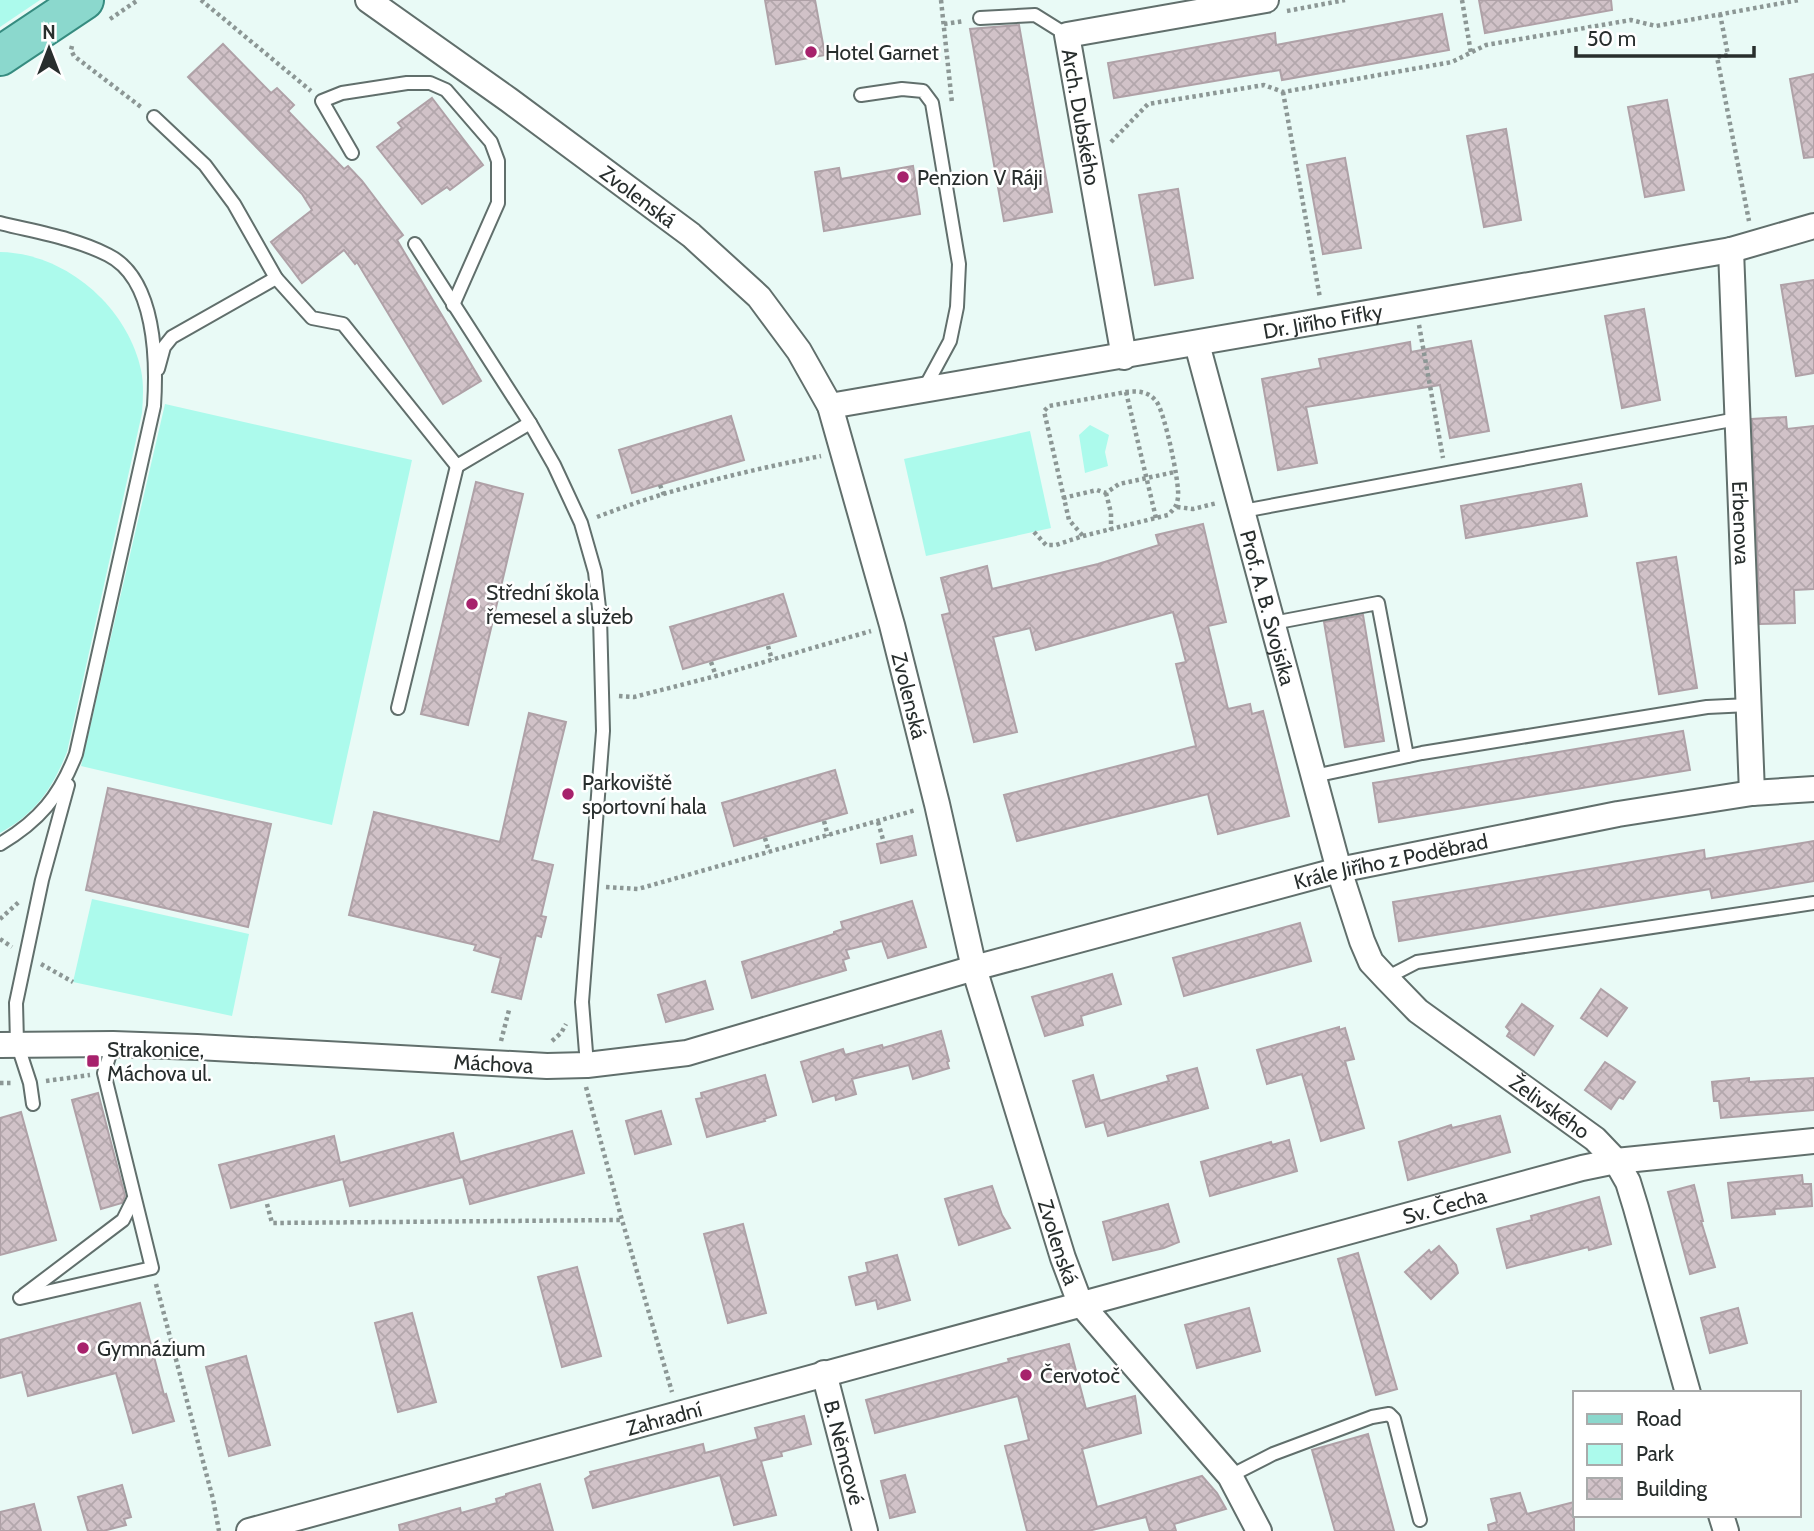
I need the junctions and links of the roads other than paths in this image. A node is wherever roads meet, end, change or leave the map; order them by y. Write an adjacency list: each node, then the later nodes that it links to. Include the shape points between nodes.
1 (368, 0): 20 (street, Zvolenská, via 691,235 759,297 799,351)
2 (1273, 6): 5 (street, Arch. Dubského)
3 (95, 11): 6 (main road)
4 (980, 18): 5 (lane, via 1035,15)
5 (1067, 35): 17 (street, Arch. Dubského)
6 (0, 55)
7 (861, 95): 19 (lane, via 923,91 932,103 958,264 957,307 950,341)
8 (154, 117): 14 (lane, via 205,165 234,204)
9 (352, 153): 15 (lane, via 322,101 342,93 407,83 430,83 446,90 491,142 498,162 498,203)
10 (0, 223): 18 (lane, via 81,243 111,256 130,274 150,320)
11 (1814, 226): 13 (street, Dr. Jiřího Fifky)
12 (415, 244): 15 (lane)
13 (1731, 250): 16 (street, Dr. Jiřího Fifky); 21 (street, Erbenova)
14 (276, 278): 18 (lane, via 172,337); 23 (lane, via 312,318 343,324)
15 (453, 305): 22 (lane)
16 (1197, 344): 17 (street, Dr. Jiřího Fifky); 24 (street, Prof. A. B. Svojsíka)
17 (1124, 357): 19 (street, Dr. Jiřího Fifky)
18 (156, 376): 28 (lane, via 154,406)
19 (924, 389): 20 (street, Dr. Jiřího Fifky)
20 (830, 405): 36 (street, Zvolenská, via 892,625)
21 (1737, 419): 24 (lane, via 1446,473); 26 (street, Erbenova)
22 (530, 423): 23 (lane); 40 (lane, via 581,523 595,572 600,617 603,732 582,1002)
23 (457, 466): 27 (lane)
24 (1241, 504): 25 (street, Prof. A. B. Svojsíka)
25 (1273, 623): 29 (lane, via 1378,603); 30 (street, Prof. A. B. Svojsíka)
26 (1748, 705): 29 (lane, via 1707,707); 32 (street, Erbenova)
27 (398, 708)
28 (76, 754): 33 (lane, via 53,801); 38 (lane, via 42,880)
29 (1407, 757): 30 (lane)
30 (1314, 776): 34 (street, Prof. A. B. Svojsíka)
31 (1814, 789): 32 (street, Krále Jiřího z Poděbrad)
32 (1752, 793): 34 (street, Krále Jiřího z Poděbrad, via 1618,814)
33 (0, 844)
34 (1339, 870): 36 (street, Krále Jiřího z Poděbrad); 37 (street, Želivského, via 1371,962)
35 (1814, 903): 37 (lane, via 1417,962)
36 (974, 968): 40 (street, Máchova, via 687,1053); 45 (street, Zvolenská)
37 (1386, 978): 43 (street, Želivského, via 1418,1011 1577,1125)
38 (9, 1044): 39 (street, Máchova); 41 (lane, via 30,1083)
39 (113, 1044): 40 (street, Máchova, via 547,1066); 44 (lane, via 104,1073)
40 (586, 1075)
41 (33, 1104)
42 (1814, 1141): 43 (street, Sv. Čecha)
43 (1616, 1161): 45 (street, Sv. Čecha); 47 (street, Želivského, via 1628,1182)
44 (134, 1200): 44 (lane, via 152,1268 20,1298 123,1220)
45 (1080, 1303): 46 (street, Zahradní); 48 (street, Zvolenská)
46 (824, 1373): 50 (street, Zahradní); 51 (street, B. Němcové)
47 (1687, 1391)
48 (1230, 1476): 49 (lane, via 1273,1454 1389,1414); 52 (street, Zvolenská)
49 (1420, 1520)
50 (249, 1531)
51 (865, 1531)
52 (1259, 1531)

